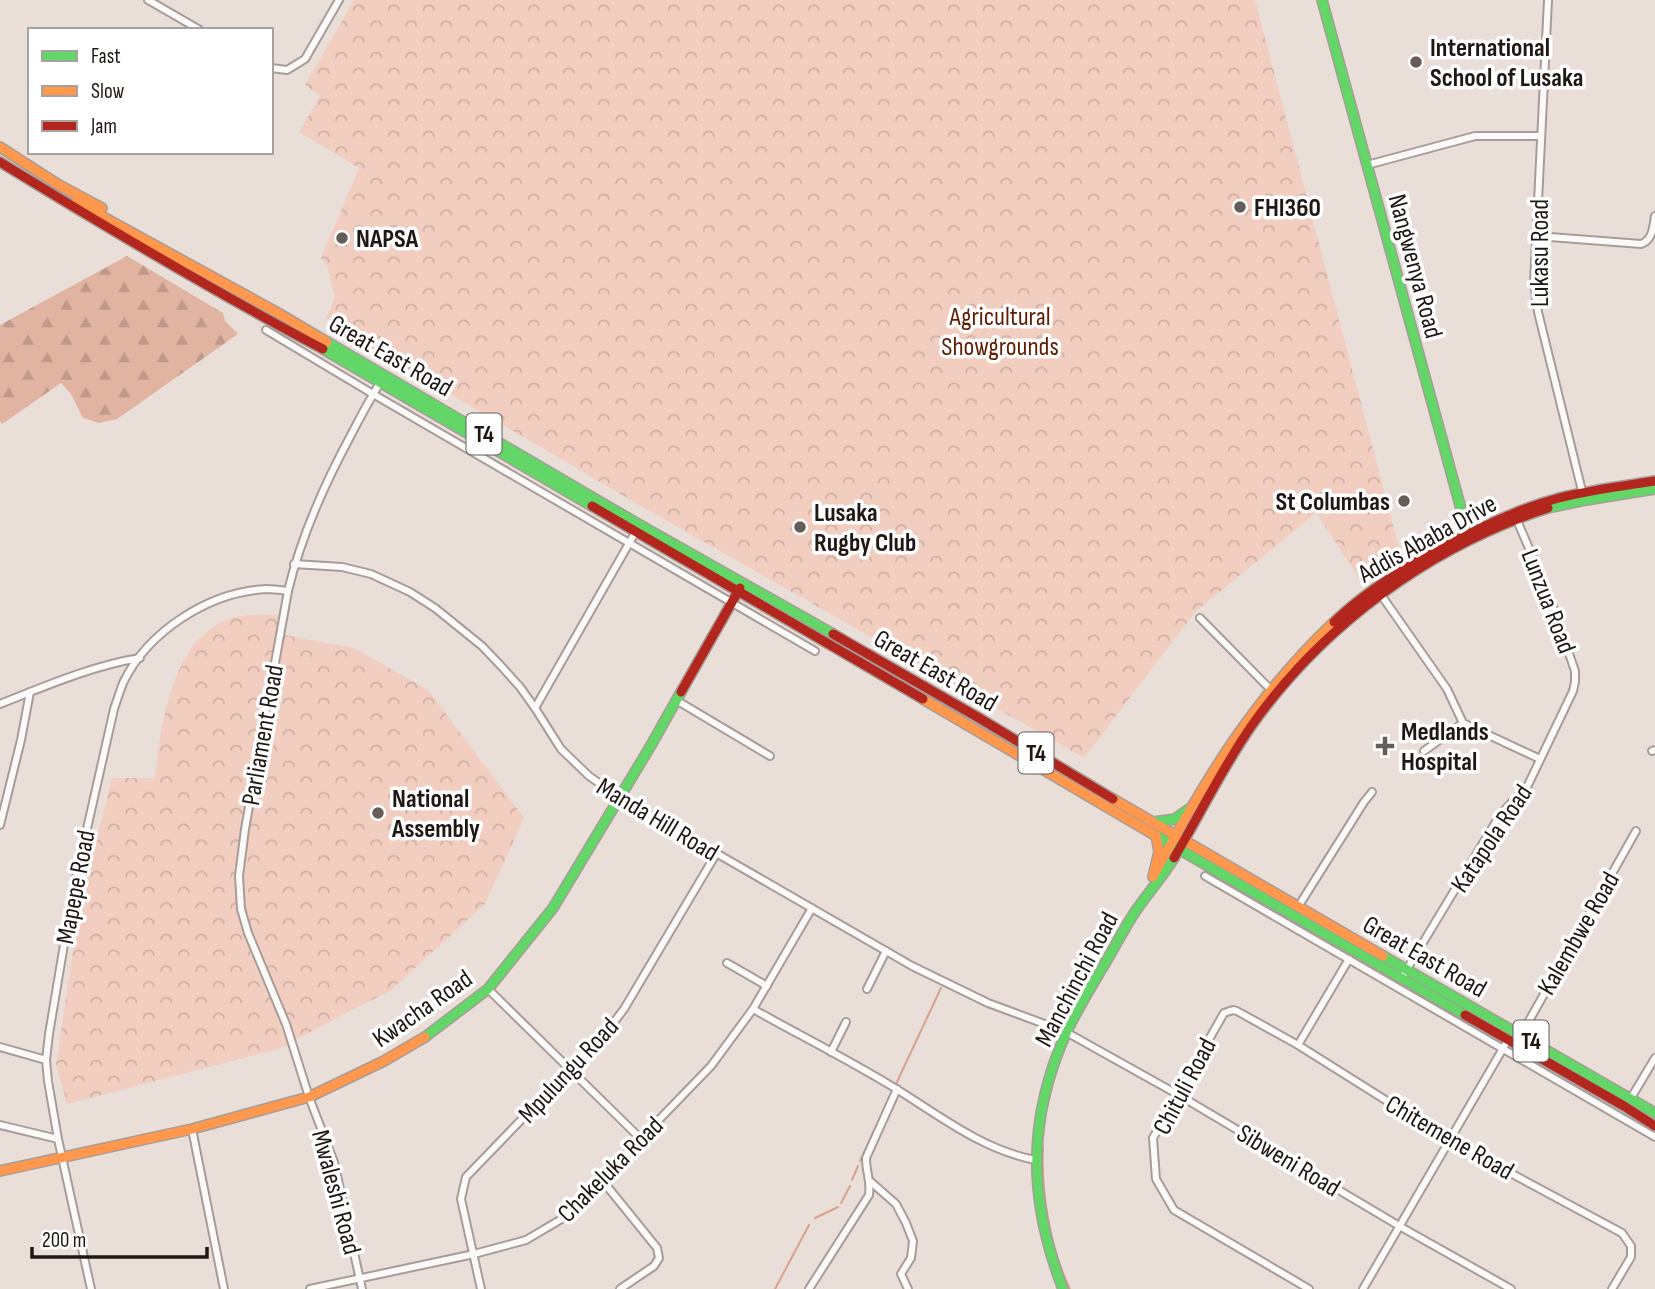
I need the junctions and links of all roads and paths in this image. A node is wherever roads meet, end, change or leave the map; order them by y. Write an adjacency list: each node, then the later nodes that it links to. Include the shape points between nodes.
1 (148, 0): 5 (street)
2 (339, 0): 6 (street, via 305,58 287,70)
3 (1322, 0): 11 (main road, Nangwenya Road)
4 (1548, 0): 7 (street, Lukasu Road)
5 (197, 28)
6 (273, 68)
7 (1541, 136): 11 (street, via 1475,136); 14 (street, Lukasu Road)
8 (0, 147): 15 (main road, Great East Road / T4)
9 (0, 154): 15 (main road, Great East Road / T4, via 71,199)
10 (0, 162): 16 (main road, Great East Road / T4)
11 (1367, 165): 24 (main road, Nangwenya Road)
12 (0, 170): 16 (main road, Great East Road / T4, via 172,272)
13 (1655, 216): 14 (street, via 1650,237 1641,244)
14 (1537, 236): 22 (street, Lukasu Road, via 1534,282 1538,312)
15 (231, 287): 30 (main road, Great East Road / T4)
16 (245, 307): 18 (main road, Great East Road / T4)
17 (266, 330): 19 (street)
18 (380, 383): 19 (street, Parliament Road); 26 (main road, Great East Road / T4)
19 (373, 394): 28 (street); 29 (street, Parliament Road, via 331,472)
20 (1655, 481): 22 (main road, Addis Ababa Drive)
21 (1655, 489): 22 (main road, Addis Ababa Drive)
22 (1584, 496): 23 (main road, Addis Ababa Drive)
23 (1515, 516): 25 (main road, Addis Ababa Drive); 27 (main road, Addis Ababa Drive); 38 (street, Lunzua Road, via 1575,671)
24 (1463, 520): 25 (main road); 27 (main road, Nangwenya Road)
25 (1481, 527): 27 (main road, Addis Ababa Drive)
26 (635, 533): 28 (street); 33 (main road, Great East Road / T4)
27 (1469, 538): 31 (main road, Addis Ababa Drive, via 1420,559)
28 (630, 542): 34 (street); 43 (street)
29 (294, 564): 32 (street, Parliament Road); 43 (street, Manda Hill Road, via 342,567 411,592 482,646)
30 (743, 582): 33 (main road, Kwacha Road); 51 (main road, Great East Road / T4)
31 (1378, 591): 40 (main road, Addis Ababa Drive, via 1340,616 1310,644); 44 (street, via 1447,689)
32 (288, 592): 37 (street, Mapepe Road, via 269,589 219,599 178,621); 85 (street, Parliament Road, via 239,886 242,917 286,1024)
33 (738, 592): 34 (main road, Kwacha Road); 55 (main road, Great East Road / T4)
34 (732, 602): 36 (street); 41 (main road, Kwacha Road)
35 (1200, 618): 40 (street)
36 (815, 651)
37 (139, 658): 39 (street); 81 (street, Mapepe Road, via 114,709 73,891)
38 (1573, 691): 47 (street, Katapola Road)
39 (30, 692): 42 (street); 52 (street)
40 (1273, 692): 50 (main road, Addis Ababa Drive, via 1240,728); 53 (main road, Addis Ababa Drive)
41 (676, 700): 46 (street); 49 (main road, Kwacha Road)
42 (0, 704)
43 (535, 708): 49 (street, Manda Hill Road, via 561,749)
44 (1462, 723): 45 (street); 47 (street)
45 (1424, 751)
46 (770, 756)
47 (1540, 759): 67 (street, Katapola Road, via 1528,785 1500,816)
48 (1372, 792): 62 (street)
49 (619, 797): 58 (street, Manda Hill Road); 69 (main road, Kwacha Road, via 553,908)
50 (1192, 807): 51 (main road, via 1175,819); 56 (main road, Addis Ababa Drive)
51 (1154, 822): 56 (main road, Great East Road / T4)
52 (0, 825)
53 (1190, 830): 56 (main road, Addis Ababa Drive); 57 (main road)
54 (1636, 831): 75 (street, Kalembwe Road)
55 (1156, 835): 56 (main road, Great East Road / T4); 60 (main road, via 1160,850)
56 (1178, 842): 57 (main road, Great East Road / T4); 60 (main road, Manchinchi Road); 61 (main road, Manchinchi Road, via 1163,876); 65 (main road, Great East Road / T4)
57 (1194, 845): 62 (main road, Great East Road / T4)
58 (716, 854): 63 (street, Manda Hill Road); 82 (street, Mpulungu Road, via 624,1009)
59 (1205, 876): 65 (street)
60 (1153, 877): 61 (main road, Manchinchi Road)
61 (1145, 897): 74 (main road, Manchinchi Road)
62 (1298, 907): 67 (main road, Great East Road / T4)
63 (812, 908): 64 (street, Manda Hill Road); 68 (street, Chakeluka Road)
64 (886, 951): 70 (street); 74 (street, Manda Hill Road, via 988,1003)
65 (1351, 956): 67 (main road, Great East Road / T4); 76 (street); 77 (street)
66 (727, 963): 68 (street)
67 (1404, 975): 75 (main road, Great East Road / T4); 76 (main road, Great East Road / T4)
68 (767, 986): 71 (street, Chakeluka Road)
69 (488, 989): 82 (street); 85 (main road, Kwacha Road, via 431,1033)
70 (867, 989)
71 (753, 1009): 79 (street); 93 (street, Chakeluka Road, via 711,1066)
72 (1224, 1013): 77 (street, Chitemene Road, via 1237,1011); 84 (street, Chituli Road)
73 (846, 1022): 79 (street)
74 (1066, 1032): 84 (street, Sibweni Road); 96 (main road, Manchinchi Road, via 1046,1087)
75 (1521, 1035): 86 (main road, Great East Road / T4)
76 (1505, 1044): 89 (main road, Great East Road / T4); 91 (street); 94 (street)
77 (1298, 1045): 94 (street, Chitemene Road)
78 (0, 1047): 81 (street)
79 (831, 1052): 83 (street)
80 (1655, 1058): 86 (street)
81 (46, 1060): 92 (street, Mapepe Road)
82 (569, 1070): 93 (street); 101 (street, Mpulungu Road, via 466,1177 461,1199)
83 (897, 1089): 96 (street, via 960,1130 1016,1157); 99 (street, via 866,1158)
84 (1177, 1094): 100 (street, Sibweni Road); 112 (street, Chituli Road, via 1153,1138 1156,1180 1174,1210)
85 (309, 1097): 90 (main road, Kwacha Road); 102 (street, Mwaleshi Road, via 334,1162)
86 (1631, 1098): 87 (main road, Great East Road / T4)
87 (1655, 1114)
88 (0, 1125): 92 (street)
89 (1655, 1126)
90 (192, 1129): 95 (main road, Kwacha Road); 104 (street)
91 (1655, 1137)
92 (58, 1139): 95 (street, Mapepe Road)
93 (641, 1139): 98 (street, Chakeluka Road)
94 (1450, 1140): 100 (street); 115 (street, Chitemene Road, via 1622,1233 1631,1245 1631,1257)
95 (63, 1157): 97 (main road, Kwacha Road); 103 (street, Mapepe Road)
96 (1036, 1160): 111 (main road, Manchinchi Road, via 1038,1207)
97 (0, 1171)
98 (602, 1180): 101 (street, Chakeluka Road, via 553,1226 526,1240); 108 (street, via 657,1248 659,1258)
99 (871, 1182): 109 (street, via 869,1195); 110 (street, via 895,1204 913,1241 911,1258 901,1274)
100 (1401, 1227): 113 (street); 114 (street, Sibweni Road)
101 (474, 1254): 102 (street, Chakeluka Road); 107 (street, Mpulungu Road)
102 (360, 1279): 105 (street, Chakeluka Road); 106 (street, Mwaleshi Road)
103 (91, 1289)
104 (224, 1289)
105 (310, 1289)
106 (362, 1289)
107 (481, 1289)
108 (620, 1289)
109 (809, 1289)
110 (908, 1289)
111 (1063, 1289)
112 (1309, 1289)
113 (1363, 1289)
114 (1511, 1289)
115 (1612, 1289)

